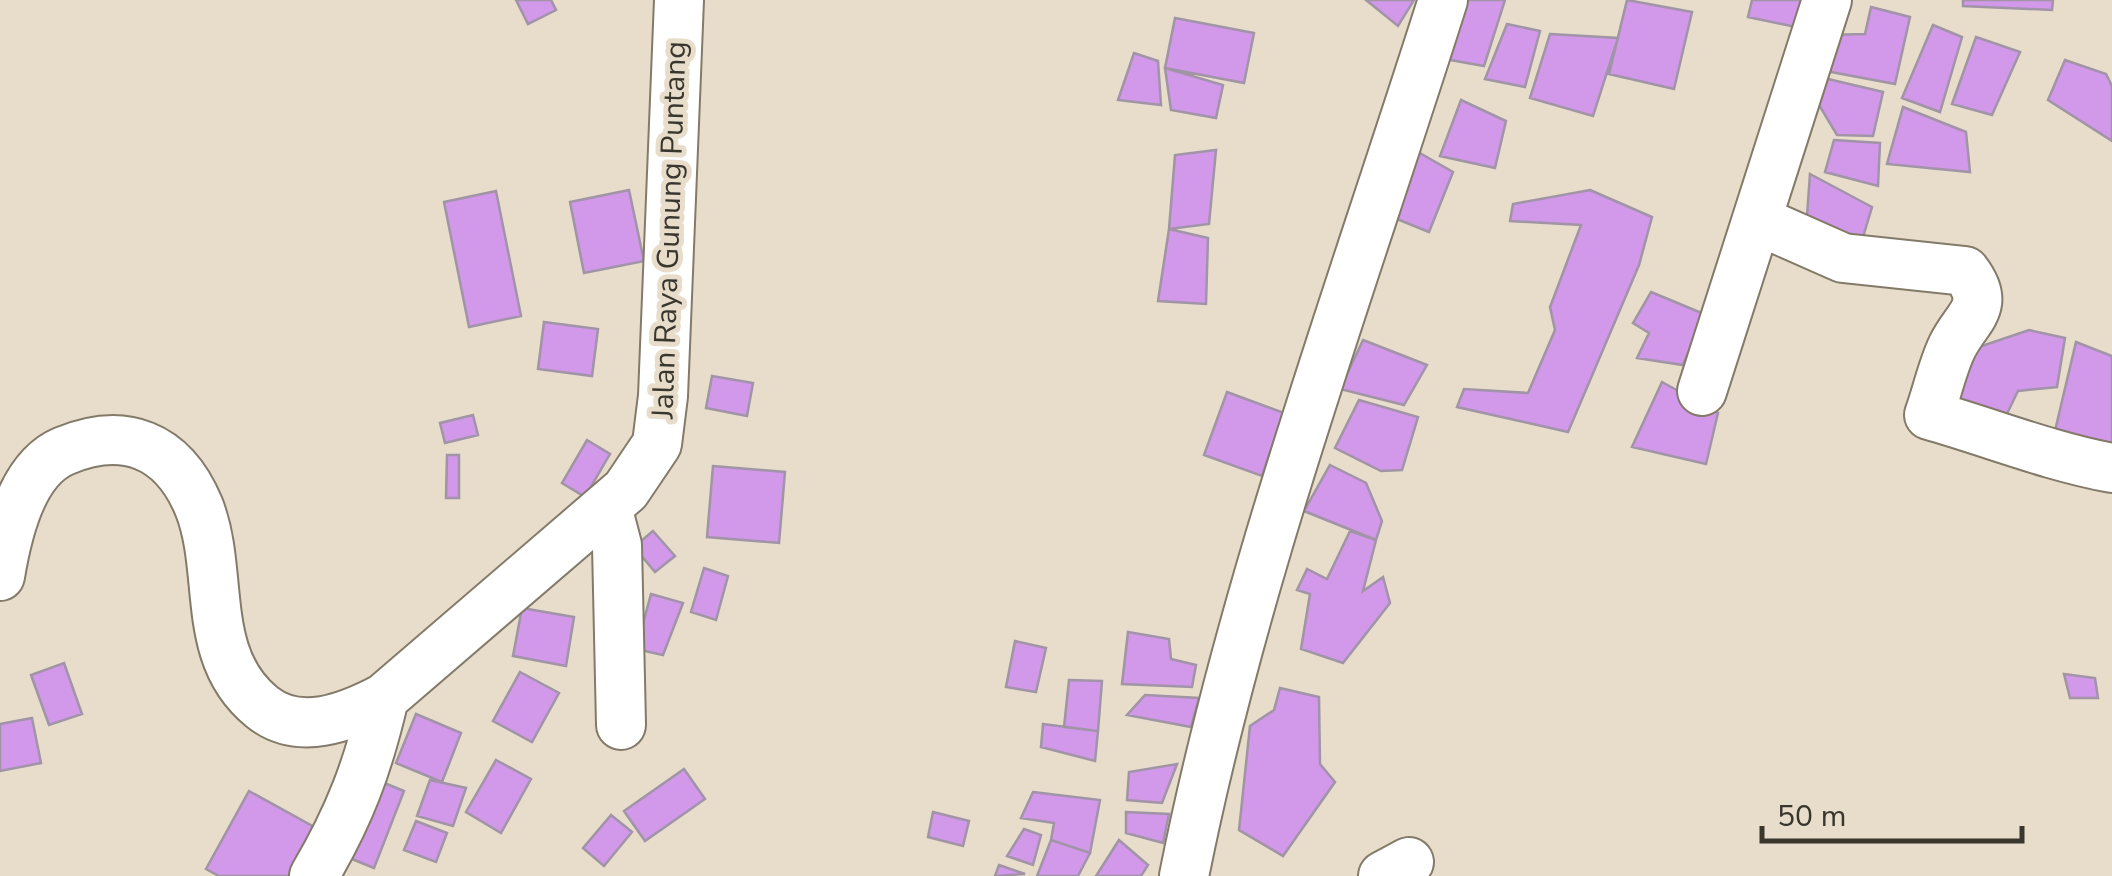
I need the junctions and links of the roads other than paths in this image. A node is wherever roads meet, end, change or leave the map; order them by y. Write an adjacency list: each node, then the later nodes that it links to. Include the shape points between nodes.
1 (678, 0): 7 (street, Jalan Raya Gunung Puntang, via 660,435 642,472)
2 (1442, 0): 12 (street, via 1259,567 1209,749)
3 (1827, 0): 4 (street)
4 (1758, 220): 5 (street); 6 (street, via 1843,258 1965,271 1976,286 1977,311 1952,347 1930,415 2050,457)
5 (1702, 392)
6 (2112, 468)
7 (607, 508): 9 (street, Jalan Raya Gunung Puntang); 10 (street, via 618,564)
8 (0, 576): 9 (street, Jalan Raya Gunung Puntang, via 25,490 54,455 94,438 134,438 170,463 199,507 224,654 262,707 310,723 348,716)
9 (384, 698): 11 (street, via 366,774)
10 (621, 725)
11 (314, 876)
12 (1184, 876)

